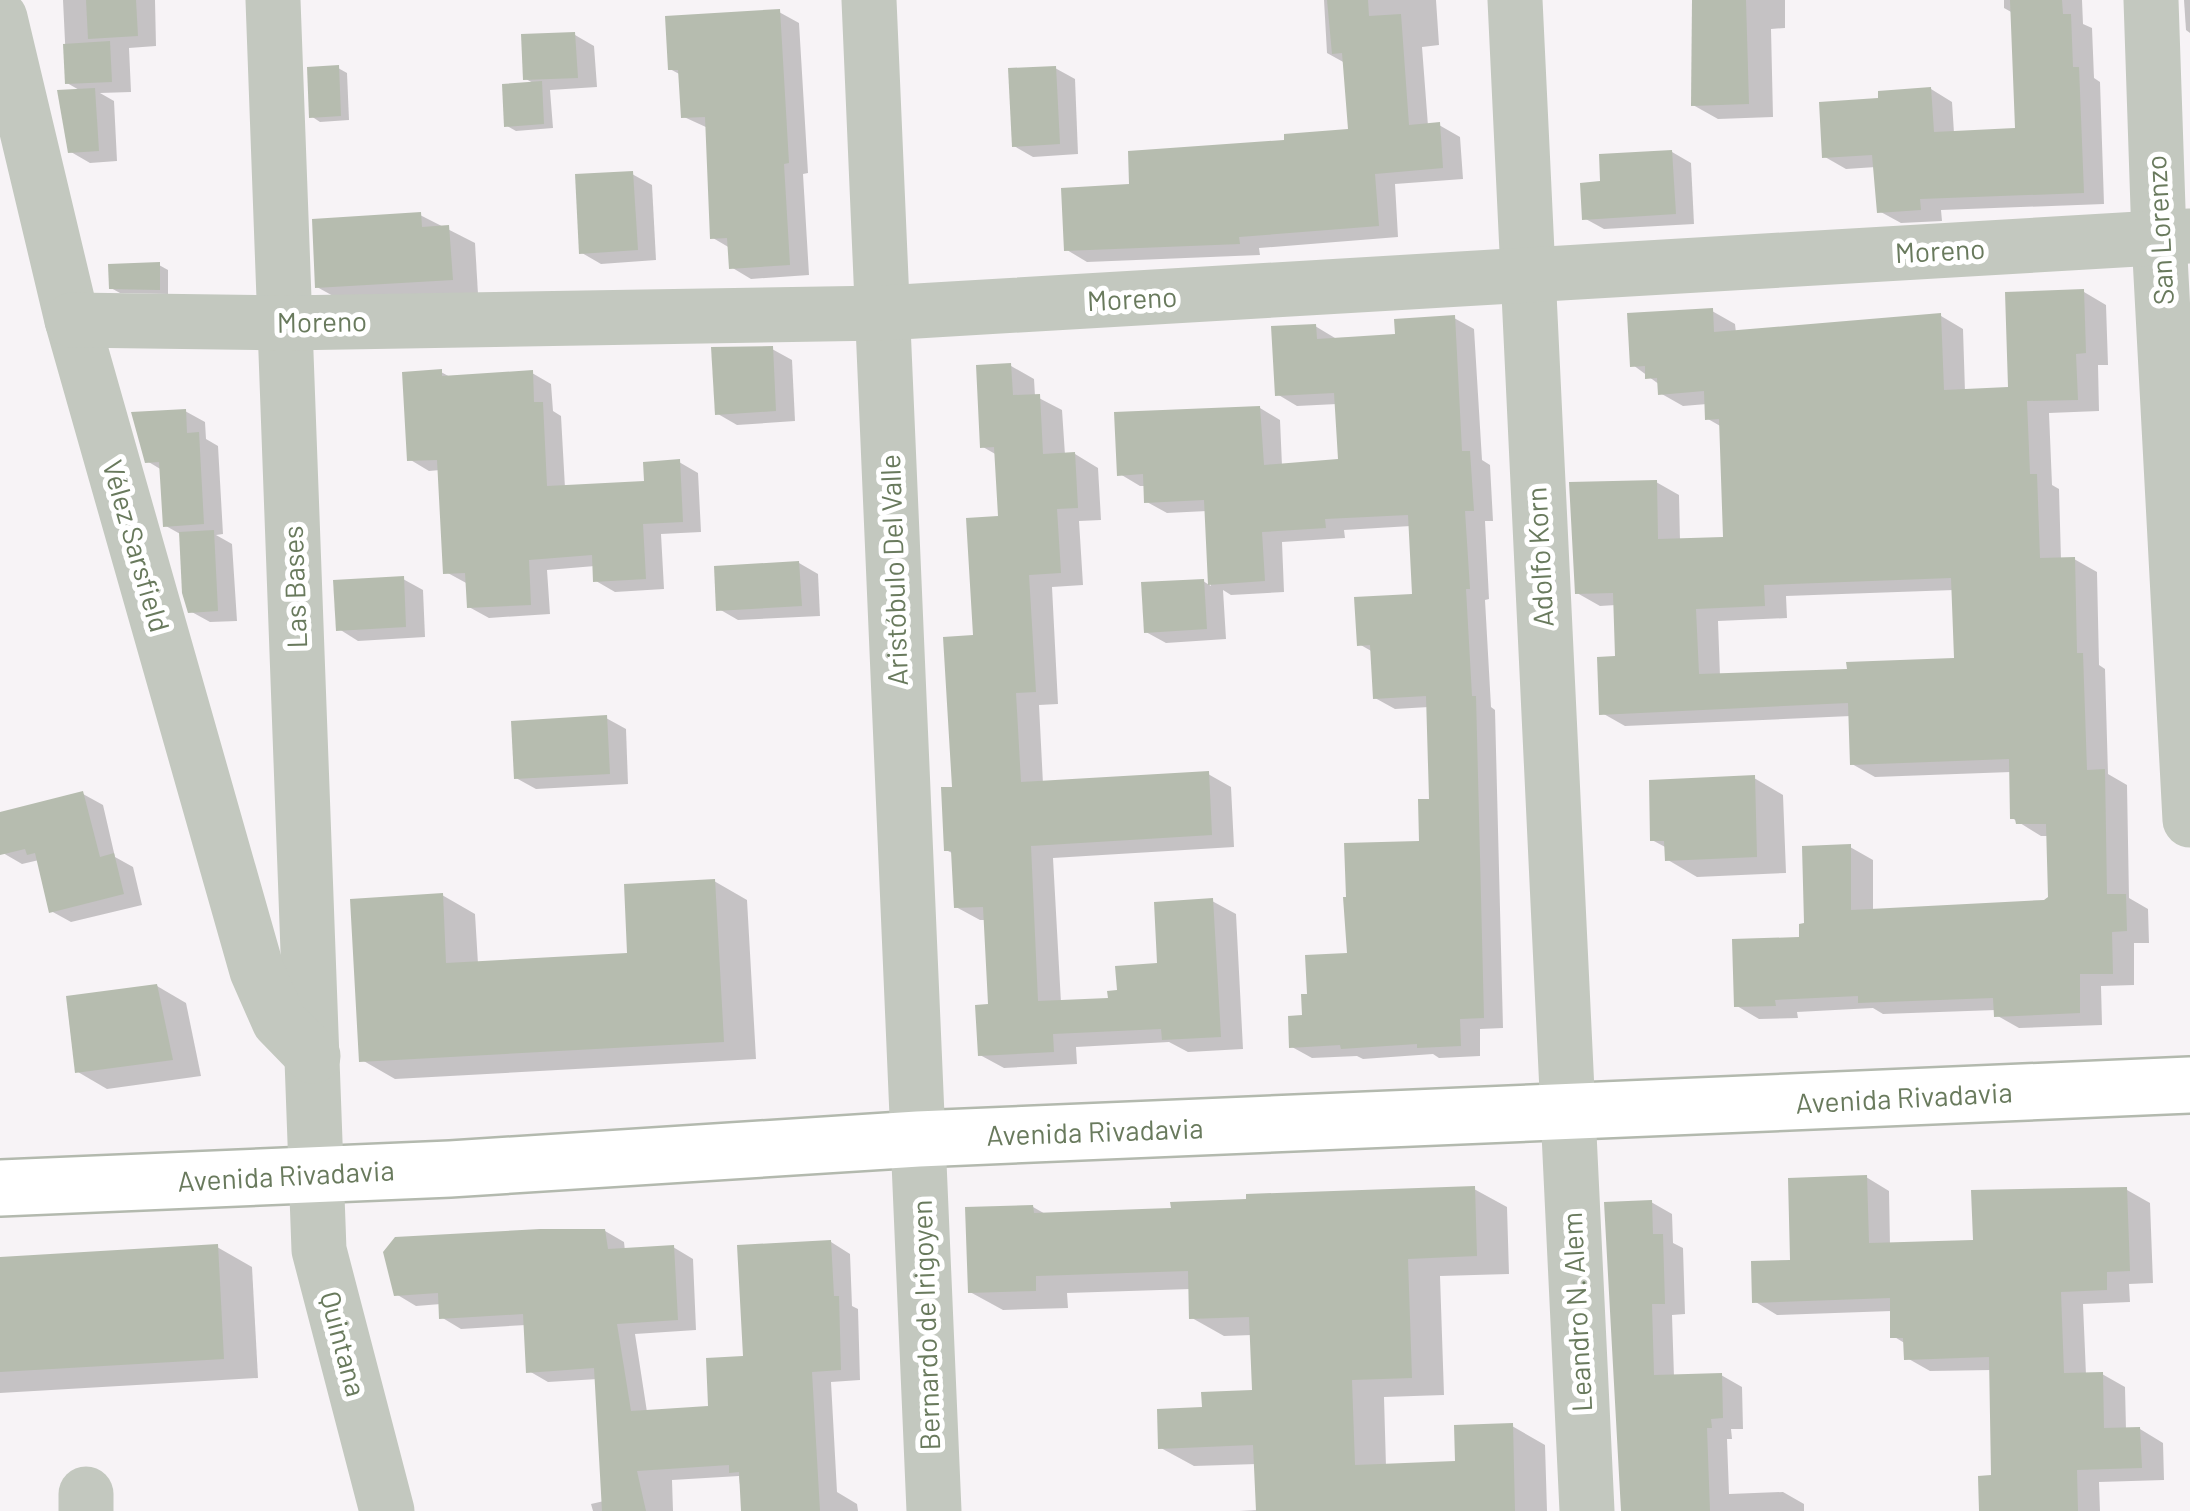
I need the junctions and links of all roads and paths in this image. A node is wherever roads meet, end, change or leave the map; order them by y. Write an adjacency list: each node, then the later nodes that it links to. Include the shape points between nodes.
1 (272, 0): 10 (street, Las Bases)
2 (869, 0): 8 (street, Aristóbulo Del Valle)
3 (1515, 0): 7 (street, Adolfo Korn)
4 (2151, 0): 6 (street, San Lorenzo)
5 (0, 18): 9 (street, Vélez Sarsfield)
6 (2175, 237): 7 (street, Moreno); 11 (street, San Lorenzo)
7 (1526, 276): 8 (street, Moreno); 14 (street, Adolfo Korn)
8 (882, 313): 10 (street, Moreno); 15 (street, Aristóbulo Del Valle)
9 (72, 320): 10 (street, Moreno); 12 (street, Vélez Sarsfield, via 257,971 279,1022)
10 (285, 323): 12 (street, Las Bases)
11 (2190, 820)
12 (312, 1056): 16 (street, Las Bases)
13 (2190, 1085): 14 (main road, Avenida Rivadavia)
14 (1567, 1113): 15 (main road, Avenida Rivadavia); 20 (street, Leandro N. Alem)
15 (918, 1139): 16 (main road, Avenida Rivadavia); 19 (street, Bernardo de Irigoyen)
16 (318, 1174): 17 (main road, Avenida Rivadavia); 18 (street, Quintana, via 319,1250)
17 (0, 1188)
18 (387, 1511)
19 (934, 1511)
20 (1587, 1511)

